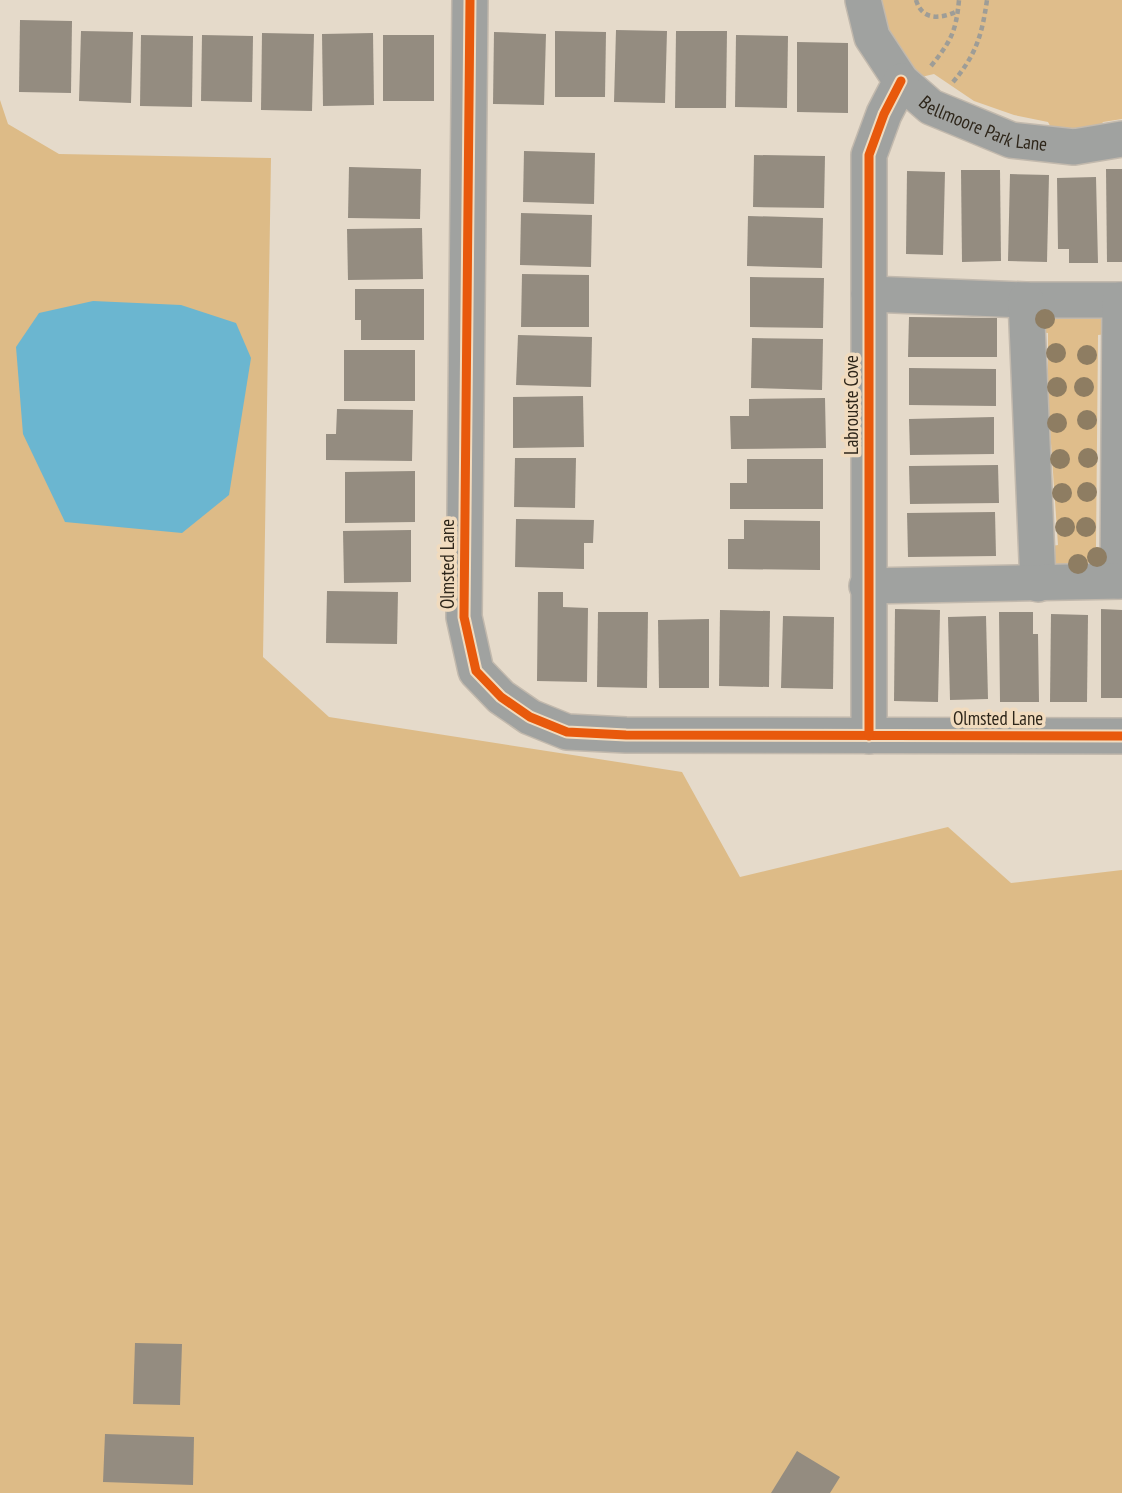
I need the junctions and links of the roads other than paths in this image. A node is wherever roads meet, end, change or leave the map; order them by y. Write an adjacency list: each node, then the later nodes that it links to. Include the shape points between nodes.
1 (470, 0): 11 (street, Olmsted Lane, via 464,617 476,671 530,718 567,732)
2 (863, 0): 3 (street, Bellmoore Park Lane, via 872,37)
3 (920, 71): 4 (street, Bellmoore Park Lane, via 931,107 1011,140 1074,147); 5 (street, Labrouste Cove, via 884,114 869,155)
4 (1122, 139)
5 (869, 294): 6 (street); 10 (street, Labrouste Cove)
6 (1026, 300): 7 (street); 9 (street)
7 (1121, 300): 8 (street)
8 (1120, 581): 9 (street)
9 (1038, 584): 10 (street)
10 (867, 586): 11 (street, Labrouste Cove)
11 (869, 736): 12 (street, Olmsted Lane)
12 (1122, 736)

